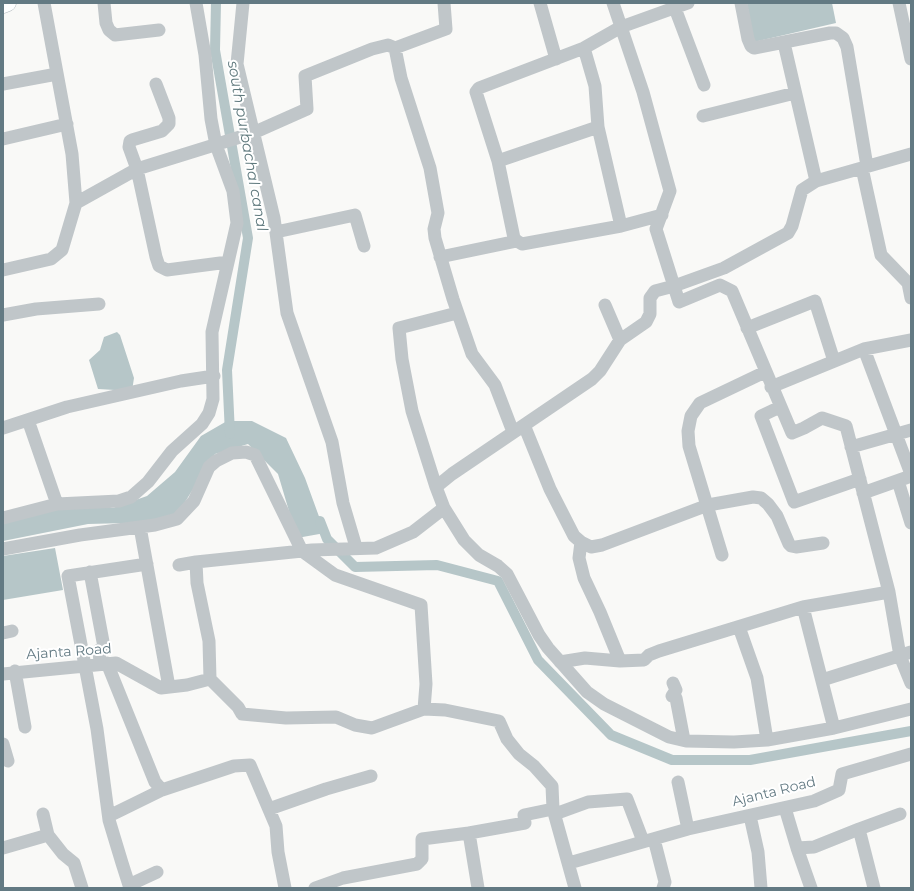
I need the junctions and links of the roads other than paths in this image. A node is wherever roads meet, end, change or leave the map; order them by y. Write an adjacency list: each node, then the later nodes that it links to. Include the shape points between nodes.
1 (8, 3): 12 (main road)
2 (44, 3): 21 (street)
3 (104, 3): 15 (street, via 106,23 116,35)
4 (196, 3): 31 (street)
5 (243, 3): 29 (street, via 237,64)
6 (444, 3): 17 (street, via 446,29)
7 (540, 3): 19 (street)
8 (613, 3): 14 (street)
9 (688, 3): 13 (street)
10 (741, 3): 16 (street, via 751,46)
11 (899, 3): 20 (street)
12 (3, 5)
13 (673, 5): 14 (street); 24 (street)
14 (621, 27): 18 (street); 38 (street, via 644,92 670,192)
15 (159, 30)
16 (784, 43): 25 (street); 34 (street, via 830,33 836,33 842,38 847,47)
17 (395, 48): 29 (street, via 388,45 372,48 305,76 307,109); 43 (street, via 400,78 437,197 438,213 434,238)
18 (584, 48): 19 (street); 28 (street, via 595,86)
19 (556, 59): 33 (street, via 477,89)
20 (911, 59)
21 (57, 74): 22 (street); 27 (street)
22 (3, 84)
23 (156, 84): 35 (street, via 169,124 162,131 130,141 129,147)
24 (704, 85)
25 (795, 93): 26 (street); 36 (street)
26 (703, 116)
27 (67, 124): 30 (street); 37 (street)
28 (598, 127): 33 (street); 39 (street)
29 (250, 134): 31 (street); 40 (street)
30 (3, 139)
31 (219, 144): 35 (street); 44 (street, via 233,191 237,223)
32 (911, 154): 34 (street)
33 (498, 161): 41 (street, via 514,238)
34 (865, 167): 36 (street); 47 (street, via 881,255 908,284)
35 (137, 169): 37 (street); 44 (street, via 159,266 167,270)
36 (816, 181): 46 (street, via 802,190 788,233 724,268)
37 (76, 203): 45 (street, via 62,250 51,259)
38 (662, 215): 39 (street); 46 (street, via 656,229)
39 (621, 226): 41 (street, via 522,244)
40 (276, 232): 42 (street, via 355,215); 83 (street, via 287,313 332,442)
41 (517, 241): 43 (street)
42 (364, 246)
43 (440, 257): 50 (street)
44 (228, 262): 58 (street, via 212,332)
45 (3, 270)
46 (674, 286): 52 (street, via 679,302 720,285 732,291); 53 (street, via 655,291 650,298 650,314 646,322)
47 (911, 298)
48 (99, 304): 51 (street, via 36,309)
49 (605, 305): 53 (street)
50 (457, 313): 63 (street, via 472,354 495,385); 71 (street, via 399,328 412,411)
51 (3, 315)
52 (747, 328): 56 (street, via 815,301); 57 (street)
53 (620, 340): 63 (street, via 592,379)
54 (911, 340): 55 (street)
55 (864, 349): 56 (street); 65 (street)
56 (834, 361): 59 (street)
57 (765, 372): 59 (street); 75 (street, via 700,403 692,416 688,431 689,446)
58 (214, 376): 61 (street, via 67,407); 74 (street, via 213,399 202,424 172,451 148,482 131,497 119,501)
59 (771, 387): 60 (street)
60 (780, 407): 66 (street, via 792,433 822,418 846,426); 73 (street, via 761,416)
61 (28, 420): 62 (street); 74 (street)
62 (3, 428)
63 (518, 429): 71 (street); 81 (street, via 574,536)
64 (911, 430): 65 (street)
65 (897, 435): 66 (street); 67 (street)
66 (851, 447): 69 (street)
67 (907, 451): 68 (street)
68 (911, 475): 70 (street)
69 (860, 480): 72 (street); 73 (street)
70 (898, 481): 72 (street); 79 (street)
71 (436, 487): 76 (street)
72 (863, 493): 91 (street)
73 (794, 502): 77 (street)
74 (57, 504): 78 (street)
75 (708, 505): 77 (street, via 753,497 761,498); 81 (street, via 602,544 591,547); 86 (street)
76 (444, 508): 83 (street, via 413,532 376,548); 95 (street, via 473,550 507,574 532,624)
77 (774, 511): 82 (street, via 791,546)
78 (3, 518)
79 (911, 523)
80 (140, 527): 84 (street); 85 (street, via 177,519 194,501 209,467 225,455 246,452 255,455 262,466); 88 (street)
81 (581, 542): 96 (street, via 579,558 584,578)
82 (823, 543)
83 (350, 548): 85 (street)
84 (3, 549)
85 (307, 551): 87 (street); 105 (street, via 336,575 421,606 426,684)
86 (722, 555)
87 (196, 562): 89 (street); 100 (street, via 197,583 209,641)
88 (147, 564): 90 (street); 104 (street)
89 (180, 565)
90 (90, 572): 97 (street, via 104,647 99,650); 98 (street, via 68,576)
91 (889, 592): 92 (street); 94 (street)
92 (804, 607): 93 (street); 101 (street)
93 (739, 627): 96 (street, via 659,651 644,660); 110 (street, via 757,678)
94 (906, 654): 101 (street); 103 (street)
95 (560, 662): 96 (street, via 585,658); 109 (street, via 587,692 604,704 669,737)
96 (620, 662)
97 (104, 663): 98 (street, Ajanta Road); 104 (street, Ajanta Road, via 116,663 160,688); 116 (street, via 155,782)
98 (84, 665): 99 (street, Ajanta Road); 122 (street, via 97,729)
99 (9, 673): 107 (street)
100 (210, 679): 104 (street, Ajanta Road); 105 (street, via 242,714 286,718 336,717 372,728)
101 (822, 680): 108 (street)
102 (673, 683): 109 (street, via 676,690 672,696 676,698)
103 (911, 684)
104 (169, 687)
105 (424, 709): 119 (street, via 445,710 499,721 507,739 519,754 552,786)
106 (911, 709): 108 (street)
107 (25, 727)
108 (834, 728): 110 (street)
109 (684, 740): 110 (street)
110 (767, 740)
111 (3, 744): 113 (street)
112 (911, 754): 117 (street, Ajanta Road, via 842,774 839,790 814,801)
113 (8, 761)
114 (371, 776): 118 (street)
115 (678, 782): 124 (street)
116 (162, 790): 118 (street, via 234,766 250,765); 122 (street)
117 (785, 808): 123 (street, Ajanta Road); 130 (street)
118 (269, 809): 135 (street, via 276,826)
119 (554, 811): 126 (street, via 524,816 525,823); 128 (street, via 588,802 627,799); 131 (street)
120 (43, 814): 127 (street)
121 (900, 814): 125 (street)
122 (109, 816): 132 (street, via 129,885)
123 (750, 816): 124 (street, Ajanta Road); 140 (street, via 758,852)
124 (688, 829): 128 (street, Ajanta Road)
125 (859, 830): 130 (street, via 814,847); 142 (street)
126 (469, 833): 133 (street, via 422,838 422,860 417,864 371,872); 137 (street)
127 (48, 835): 129 (street); 134 (street, via 74,863)
128 (648, 840): 131 (street, Ajanta Road); 139 (street, via 665,882)
129 (3, 848)
130 (797, 848): 141 (street)
131 (569, 863): 138 (street)
132 (157, 872)
133 (333, 885): 136 (street)
134 (82, 888)
135 (285, 888)
136 (315, 888)
137 (478, 888)
138 (575, 888)
139 (663, 888)
140 (761, 888)
141 (811, 888)
142 (874, 888)

